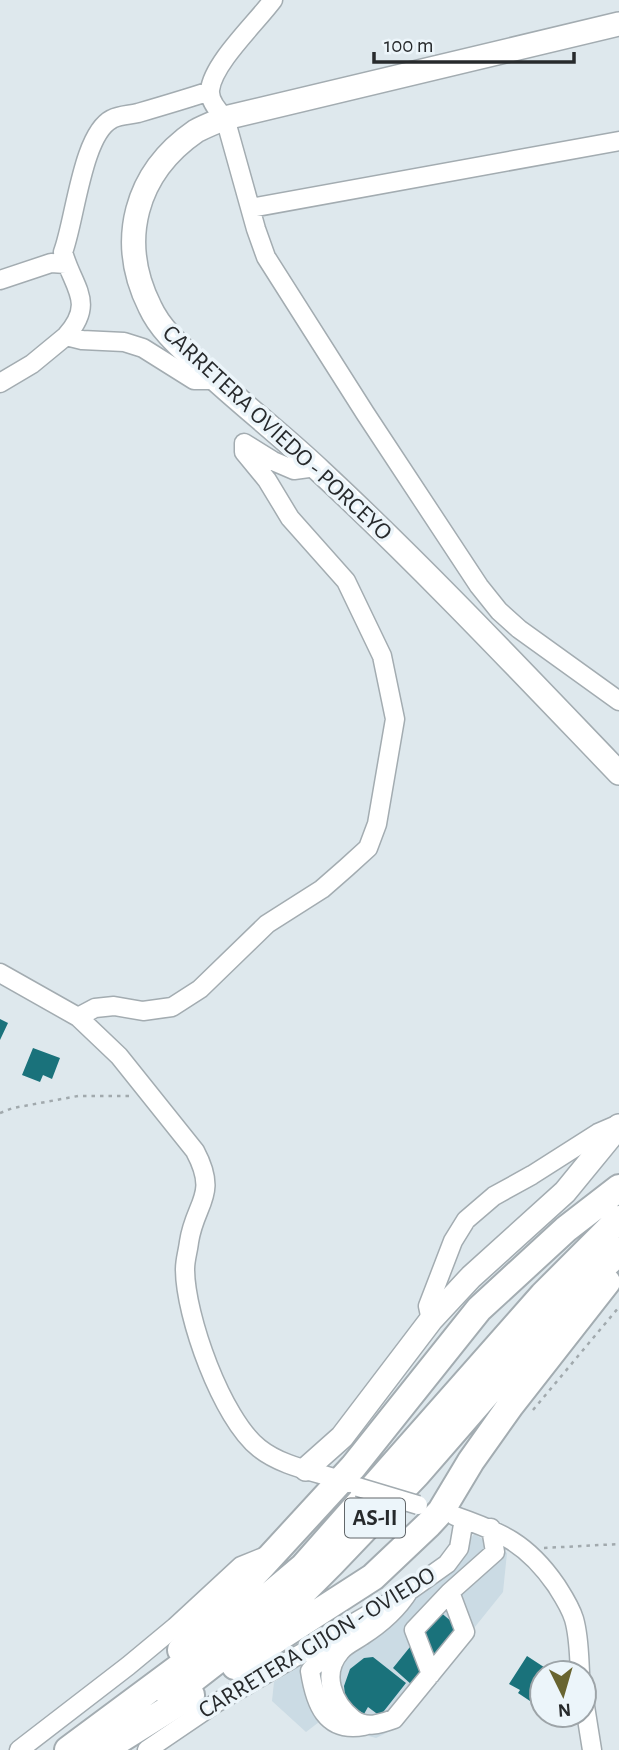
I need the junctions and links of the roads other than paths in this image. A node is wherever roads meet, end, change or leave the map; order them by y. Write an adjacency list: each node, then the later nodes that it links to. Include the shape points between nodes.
1 (273, 0): 3 (street, via 223,61)
2 (611, 26): 4 (main road, CARRETERA OVIEDO - PORCEYO)
3 (210, 91): 4 (street, via 214,107); 7 (street, via 111,119 92,140 63,252)
4 (225, 118): 6 (street); 10 (main road, CARRETERA OVIEDO - PORCEYO, via 198,130 155,169 136,213 133,238 135,265 151,310 168,334)
5 (619, 141): 6 (street)
6 (251, 208): 13 (street, via 266,257 479,586 519,629)
7 (66, 264): 8 (street, via 51,262); 9 (street, via 82,297 79,322)
8 (0, 280)
9 (66, 336): 10 (street, via 124,342 143,348 194,380); 11 (street)
10 (216, 380): 12 (main road, CARRETERA OVIEDO - PORCEYO)
11 (0, 383)
12 (316, 467): 14 (main road, CARRETERA OVIEDO - PORCEYO); 16 (street, via 294,470 244,443 244,453 290,518 345,581 382,656 395,719 368,848 322,888 267,924 200,989 172,1007 143,1011 95,1008)
13 (619, 701)
14 (619, 773)
15 (0, 973): 16 (street)
16 (78, 1017): 24 (street, via 119,1056 203,1166 207,1187 185,1269 192,1311 222,1401 259,1449)
17 (619, 1125): 22 (main road, via 565,1192); 22 (street, via 494,1196 466,1220 428,1306)
18 (619, 1188): 25 (highway, via 566,1229 479,1309 353,1467)
19 (619, 1219): 33 (highway, AS-II, via 543,1295 303,1567)
20 (619, 1251): 37 (highway, AS-II, via 557,1313 418,1474 295,1600)
21 (619, 1268): 26 (highway, via 510,1406)
22 (431, 1320): 23 (main road)
23 (342, 1437): 24 (main road); 25 (main road, via 338,1454)
24 (306, 1469): 25 (street)
25 (349, 1483): 26 (street, bridge); 28 (highway)
26 (441, 1512): 27 (street); 29 (street, CARRETERA GIJON - OVIEDO, via 459,1548 447,1564); 38 (highway, via 373,1577)
27 (491, 1528): 30 (street, via 495,1552); 31 (street, via 542,1565 569,1606)
28 (276, 1551): 33 (highway); 35 (street, via 241,1566 137,1658)
29 (409, 1591): 32 (street, via 380,1624 315,1665 310,1671 316,1699 327,1718 340,1725 380,1724 394,1719); 39 (street, CARRETERA GIJON - OVIEDO, via 216,1703)
30 (450, 1592): 32 (street, via 465,1632); 32 (street, via 414,1630)
31 (579, 1659)
32 (431, 1674)
33 (112, 1718): 36 (highway, AS-II)
34 (589, 1729): 40 (street)
35 (19, 1750)
36 (68, 1750)
37 (98, 1750)
38 (103, 1750)
39 (147, 1750)
40 (593, 1750)

